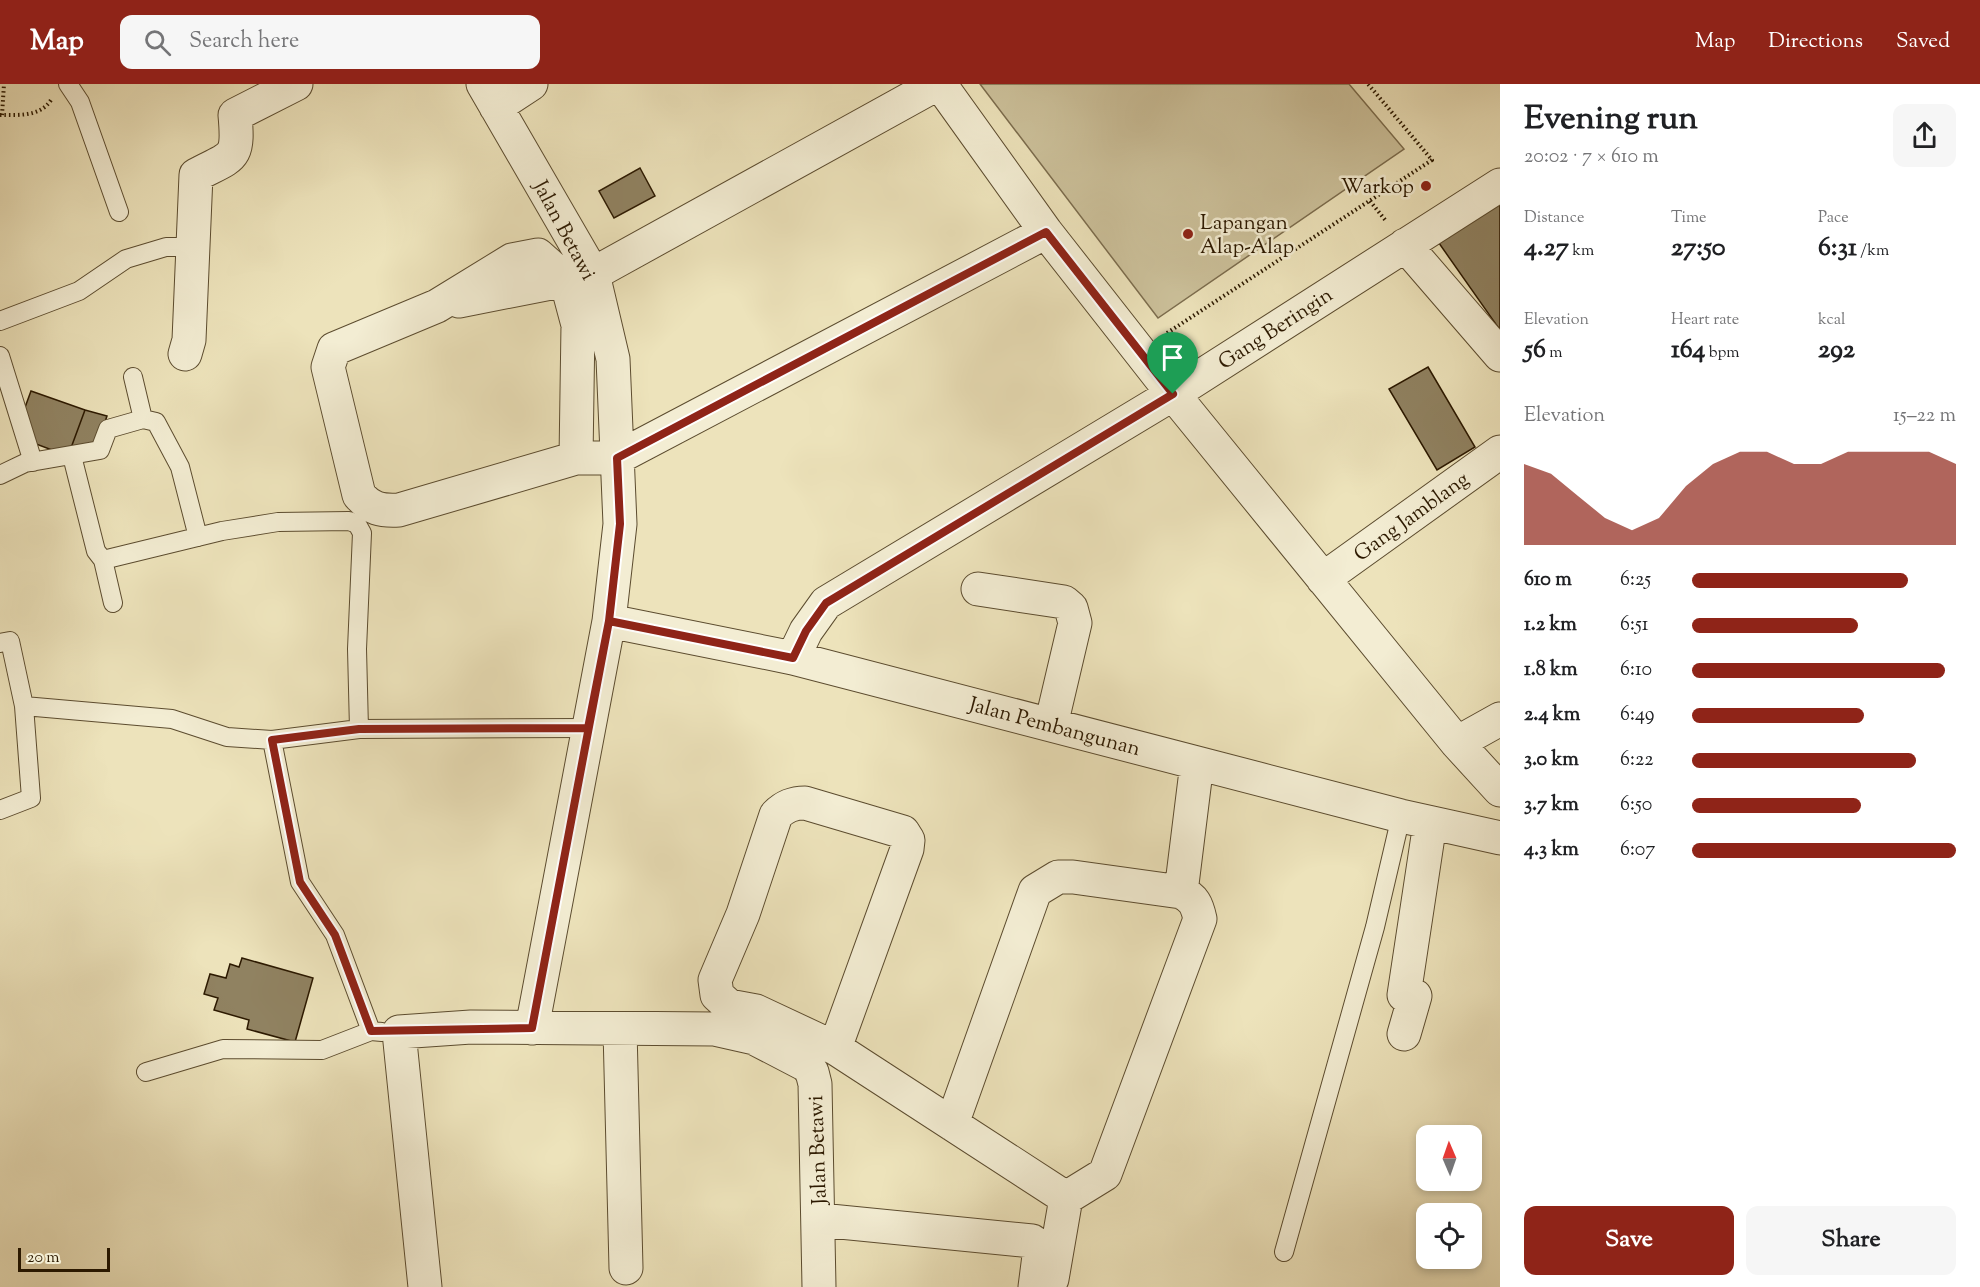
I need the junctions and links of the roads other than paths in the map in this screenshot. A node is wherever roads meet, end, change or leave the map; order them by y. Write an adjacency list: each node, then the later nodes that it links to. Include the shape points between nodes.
1 (296, 84): 10 (street, via 236,115 237,144 229,158 196,175)
2 (531, 84): 5 (street)
3 (939, 84): 8 (street); 11 (street)
4 (62, 88): 7 (lane, via 80,102)
5 (490, 96): 11 (street, Jalan Betawi)
6 (1500, 184): 9 (street, Gang Beringin)
7 (119, 212)
8 (1046, 232): 17 (street); 22 (street)
9 (1405, 245): 14 (street); 17 (street, Gang Beringin)
10 (193, 247): 12 (lane, via 166,247 126,259 79,291); 13 (street)
11 (579, 277): 21 (street); 21 (street, via 437,306 334,349 328,367 359,495 369,506 381,511 399,510); 22 (street, Jalan Betawi, via 613,359)
12 (0, 321)
13 (185, 354)
14 (1500, 355)
15 (0, 356): 23 (lane)
16 (133, 377): 18 (lane)
17 (1173, 394): 27 (street); 32 (street, Gang Beringin, via 826,603)
18 (143, 419): 20 (lane, via 108,429 100,450); 25 (lane, via 156,422 180,467)
19 (1500, 452): 27 (street, Gang Jamblang)
20 (72, 456): 23 (lane); 26 (lane, via 96,551)
21 (576, 458): 22 (street)
22 (617, 458): 30 (street, Jalan Betawi, via 620,524)
23 (33, 462): 24 (lane)
24 (0, 475)
25 (198, 537): 26 (lane); 37 (lane, via 278,522 349,521 361,528)
26 (103, 560): 29 (lane)
27 (1323, 579): 39 (street)
28 (978, 589): 35 (street, via 1064,602 1071,609 1075,623)
29 (113, 603)
30 (609, 621): 32 (street, Jalan Pembangunan); 36 (street, Jalan Betawi)
31 (0, 643): 33 (lane, via 10,642)
32 (793, 658): 35 (street, Jalan Pembangunan)
33 (24, 706): 38 (lane, via 172,719 227,737); 42 (lane, via 31,798)
34 (1500, 719): 39 (street)
35 (1051, 725): 40 (street, Jalan Pembangunan)
36 (588, 728): 37 (lane); 46 (street, Jalan Betawi)
37 (359, 729): 38 (lane)
38 (272, 740): 48 (lane, via 300,882 335,935)
39 (1457, 743): 41 (street)
40 (1197, 763): 43 (street, Jalan Pembangunan); 45 (street)
41 (1500, 790)
42 (0, 810)
43 (1415, 819): 44 (street, Jalan Pembangunan); 49 (street, via 1404,995 1415,996); 55 (lane, via 1375,927)
44 (1500, 838)
45 (1181, 892): 52 (street, via 1073,877 1058,877 1035,891); 53 (street, via 1198,906 1200,919 1105,1174)
46 (532, 1028): 47 (street, Jalan Betawi); 48 (street, Jalan Betawi)
47 (620, 1030): 54 (street, Jalan Betawi, via 714,1029 754,1038 806,1065 815,1084); 56 (street)
48 (385, 1032): 51 (lane, via 322,1050 223,1049); 57 (street)
49 (1404, 1034)
50 (835, 1048): 50 (street, via 756,1011 729,1006 717,995 715,987 776,815 796,803 903,832 908,840); 52 (street)
51 (146, 1072)
52 (952, 1124): 53 (street)
53 (1066, 1198): 60 (street)
54 (820, 1220): 58 (street, Jalan Betawi); 59 (street, via 1032,1241 1040,1248)
55 (1284, 1252)
56 (626, 1268)
57 (425, 1287)
58 (819, 1287)
59 (1035, 1287)
60 (1051, 1287)

